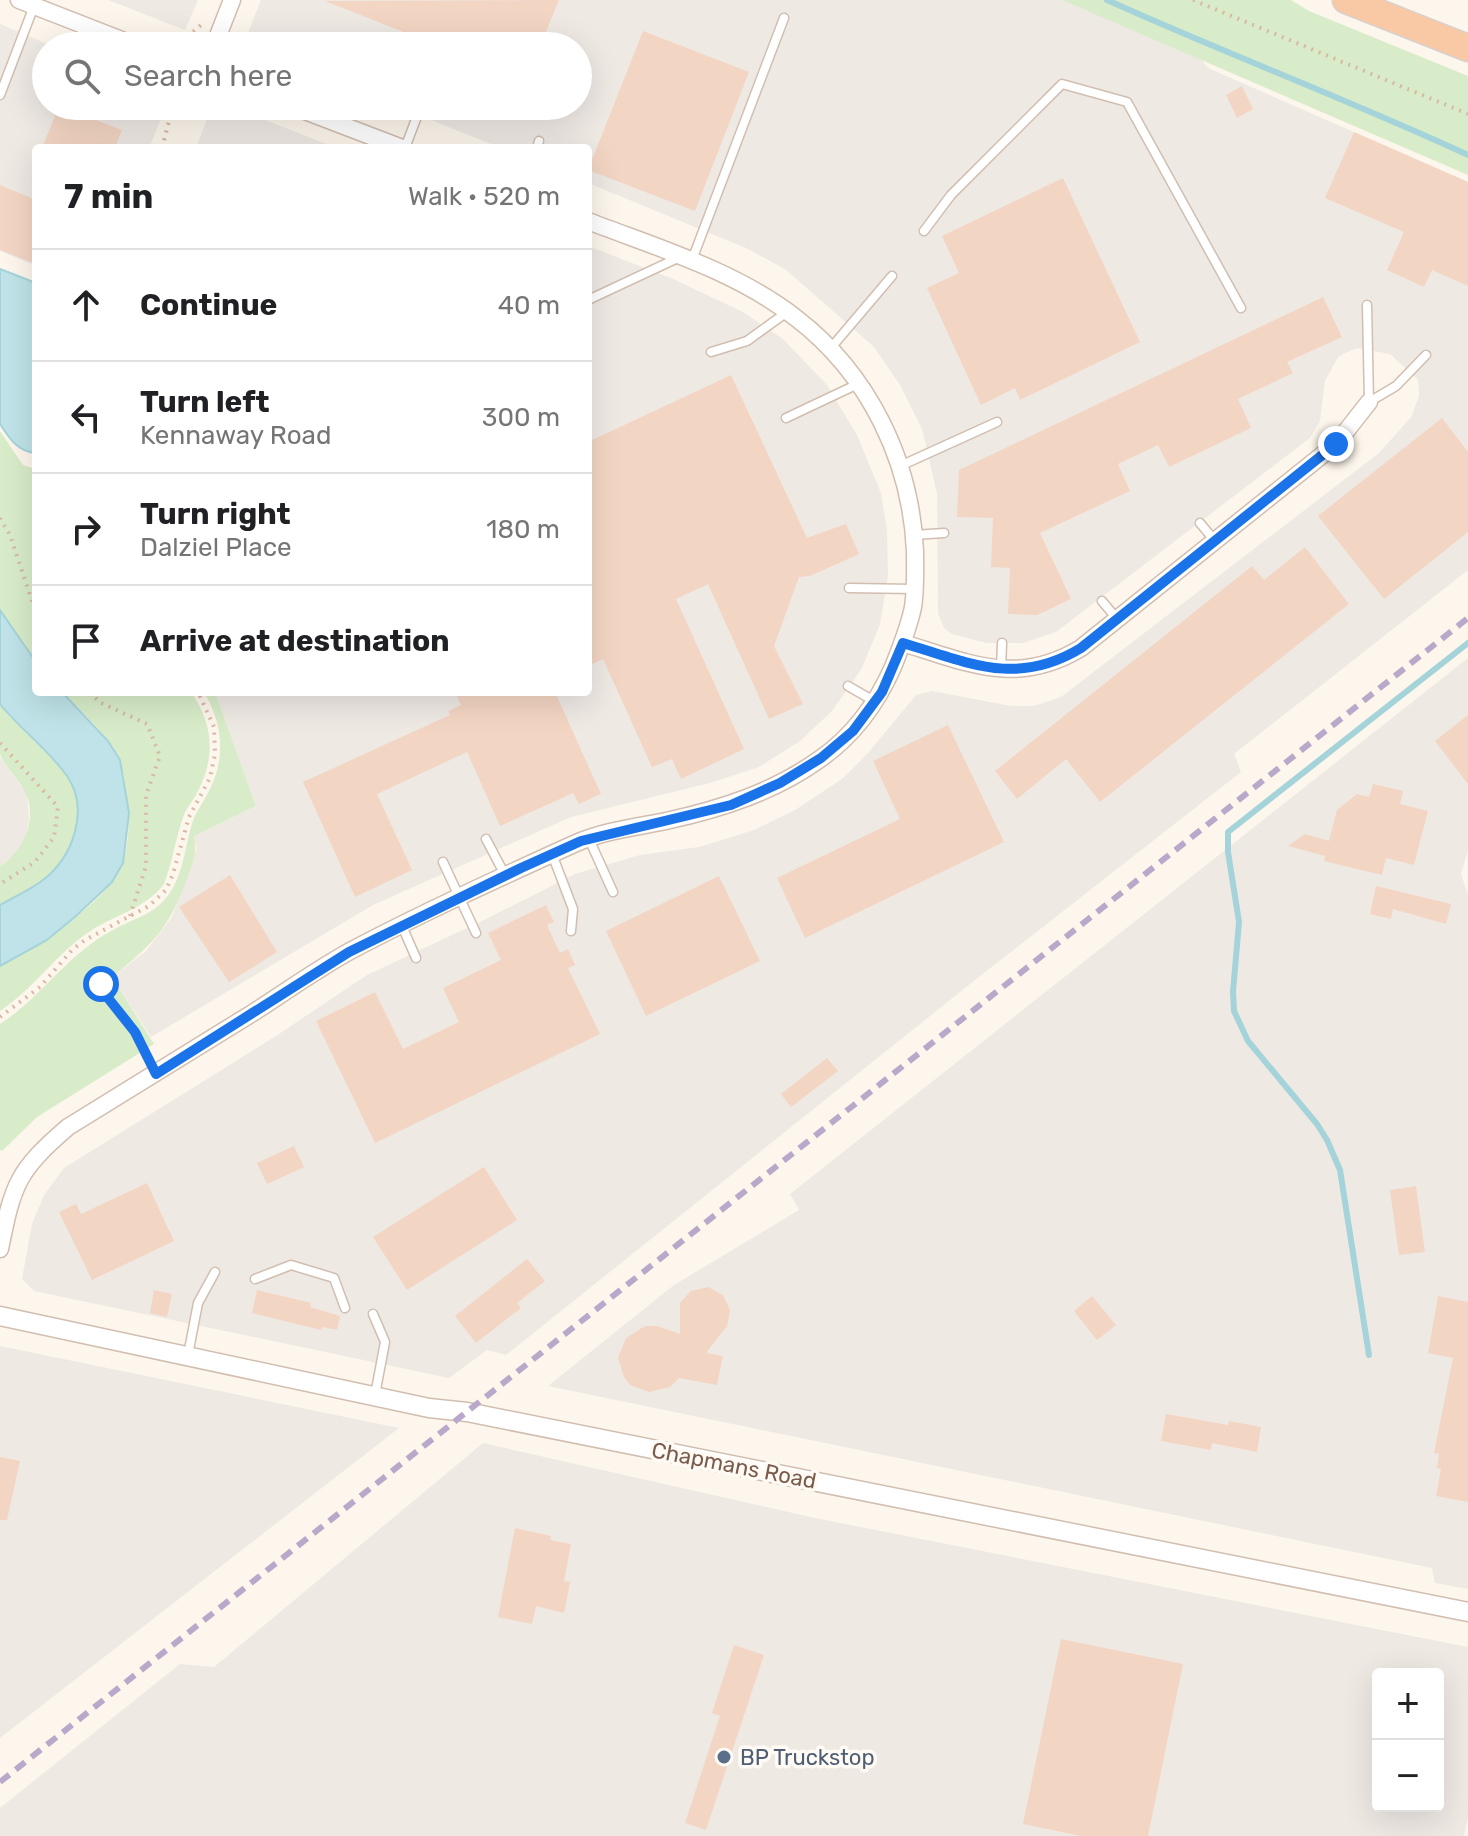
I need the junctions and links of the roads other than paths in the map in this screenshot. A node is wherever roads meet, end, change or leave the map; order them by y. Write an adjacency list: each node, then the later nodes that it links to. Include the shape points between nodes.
1 (232, 0): 6 (street)
2 (1346, 0): 7 (highway)
3 (27, 3): 5 (street); 8 (lane)
4 (784, 18): 15 (lane)
5 (101, 32)
6 (219, 32)
7 (1468, 48)
8 (0, 95)
9 (329, 120): 11 (street)
10 (415, 120): 12 (lane)
11 (392, 144)
12 (405, 144)
13 (592, 223): 15 (street)
14 (924, 231): 19 (lane, via 951,195 1062,84 1127,102)
15 (686, 259): 17 (lane); 20 (street)
16 (892, 276): 21 (lane)
17 (592, 298)
18 (1367, 305): 25 (lane)
19 (1241, 308)
20 (787, 311): 21 (street); 22 (lane, via 747,341)
21 (830, 349): 24 (street)
22 (711, 352)
23 (1426, 355): 25 (lane, via 1396,386)
24 (858, 384): 26 (lane); 28 (street, via 884,424)
25 (1369, 402): 32 (street, via 1336,444)
26 (786, 418)
27 (997, 422): 28 (lane)
28 (900, 466): 31 (street)
29 (1200, 523): 32 (lane)
30 (944, 533): 31 (lane)
31 (914, 535): 34 (street)
32 (1215, 541): 36 (street)
33 (849, 588): 34 (lane)
34 (914, 589): 37 (street)
35 (1102, 601): 36 (lane)
36 (1117, 619): 39 (street, via 1062,659 1045,666)
37 (903, 643): 39 (street); 41 (street)
38 (1002, 643): 39 (lane)
39 (1001, 669)
40 (848, 686): 41 (lane)
41 (875, 702): 43 (street, via 853,731 780,783 731,805)
42 (486, 839): 46 (lane)
43 (589, 839): 44 (street); 47 (lane)
44 (552, 854): 46 (street); 50 (lane, via 573,909)
45 (443, 862): 48 (lane)
46 (506, 876): 48 (street)
47 (613, 892)
48 (460, 898): 49 (street); 51 (lane)
49 (402, 926): 52 (lane); 53 (street, via 349,952 68,1127 26,1166)
50 (571, 931)
51 (476, 933)
52 (416, 958)
53 (4, 1203): 54 (street)
54 (0, 1249)
55 (215, 1272): 60 (lane, via 198,1303)
56 (255, 1279): 57 (lane, via 291,1265 334,1278)
57 (345, 1308)
58 (373, 1314): 61 (lane, via 385,1342)
59 (0, 1316): 60 (street, Chapmans Road)
60 (188, 1355): 61 (street, Chapmans Road)
61 (375, 1395): 62 (street, Chapmans Road)
62 (1468, 1612)

